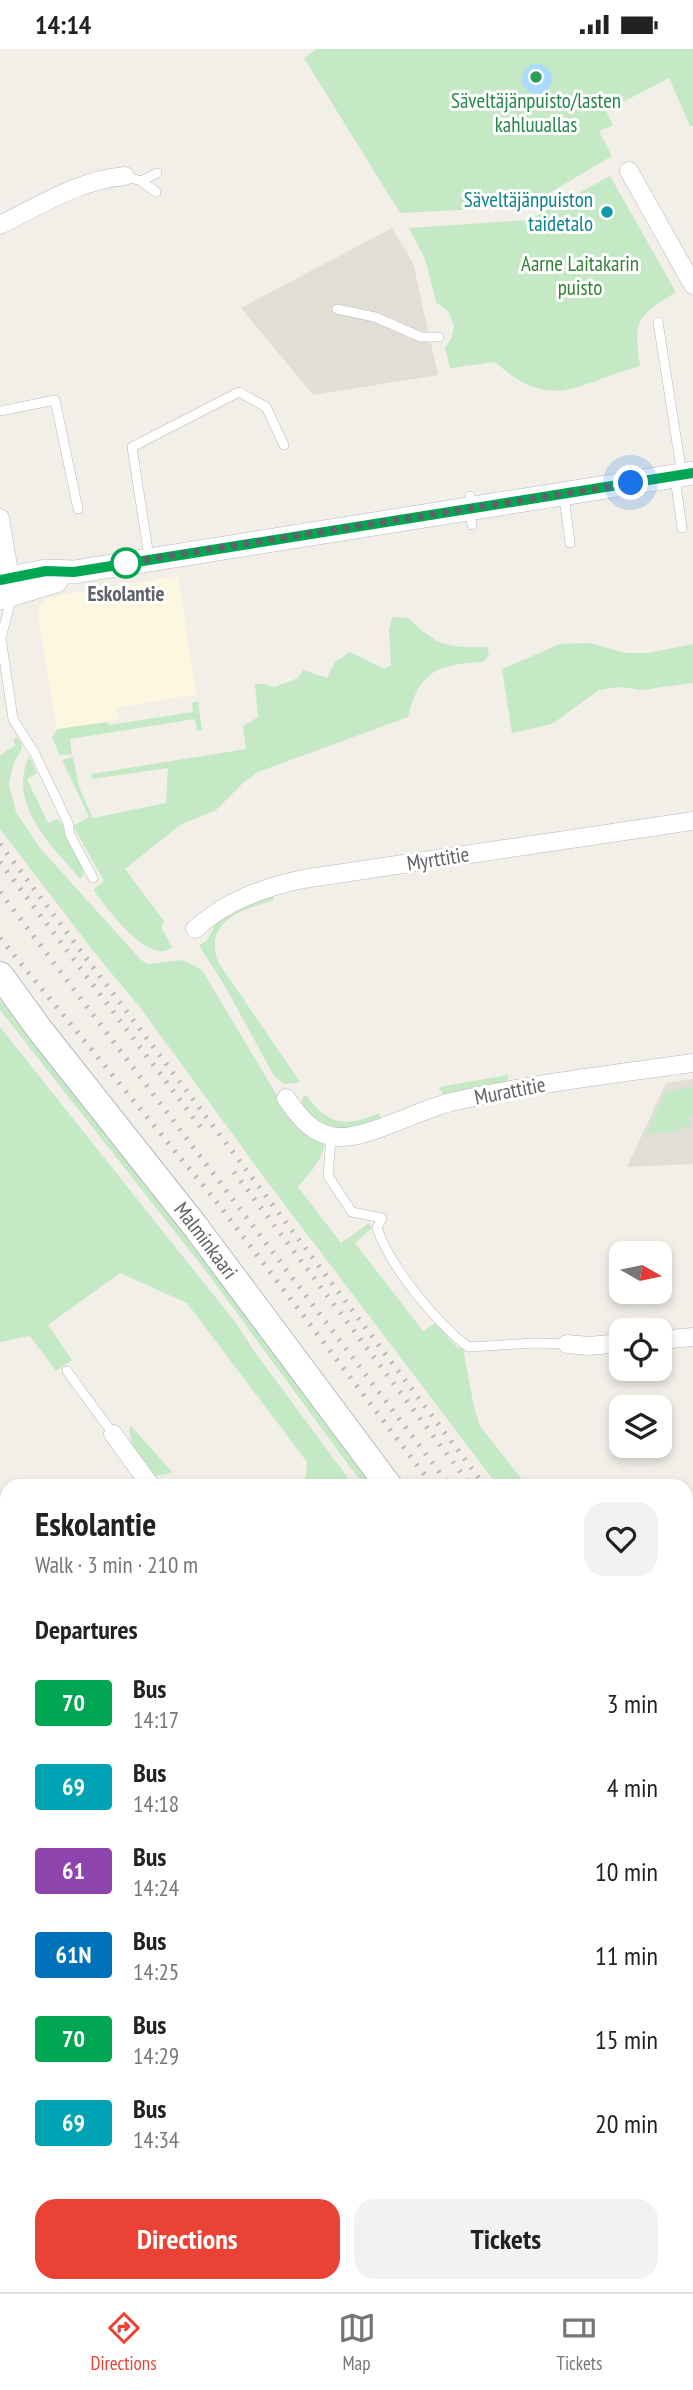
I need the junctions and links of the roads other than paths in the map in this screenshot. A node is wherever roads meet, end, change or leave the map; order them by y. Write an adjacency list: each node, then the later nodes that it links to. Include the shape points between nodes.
1 (629, 171): 6 (street)
2 (158, 173): 3 (lane)
3 (133, 178): 4 (lane); 5 (street, via 84,183)
4 (156, 192)
5 (0, 225)
6 (693, 285)
7 (337, 309): 9 (lane, via 375,317 421,337)
8 (658, 322): 12 (lane)
9 (439, 337)
10 (0, 411): 14 (lane, via 55,400)
11 (284, 445): 18 (lane, via 266,407 239,391 132,447)
12 (683, 475): 13 (street); 16 (lane)
13 (564, 494): 17 (lane); 18 (street)
14 (78, 509)
15 (0, 518): 19 (street)
16 (682, 528)
17 (570, 543)
18 (149, 559): 19 (street, via 74,572 46,571)
19 (6, 587): 21 (lane, via 1,638 13,719 35,754)
20 (693, 821): 22 (street, Myrttitie, via 275,885 229,903)
21 (93, 878)
22 (195, 929)
23 (0, 975): 24 (main road, Malminkaari)
24 (8, 992): 35 (main road, Malminkaari, via 195,1226)
25 (693, 1063): 27 (street, Murattitie, via 494,1093 424,1110 353,1136)
26 (286, 1098): 27 (street, via 309,1127)
27 (331, 1136): 30 (lane, via 328,1176 352,1212 382,1218 377,1228 389,1253 431,1314 468,1347)
28 (693, 1337): 29 (street)
29 (672, 1339)
30 (567, 1344): 31 (street)
31 (609, 1344)
32 (67, 1371): 33 (lane)
33 (113, 1434): 34 (street)
34 (146, 1479)
35 (384, 1479)

